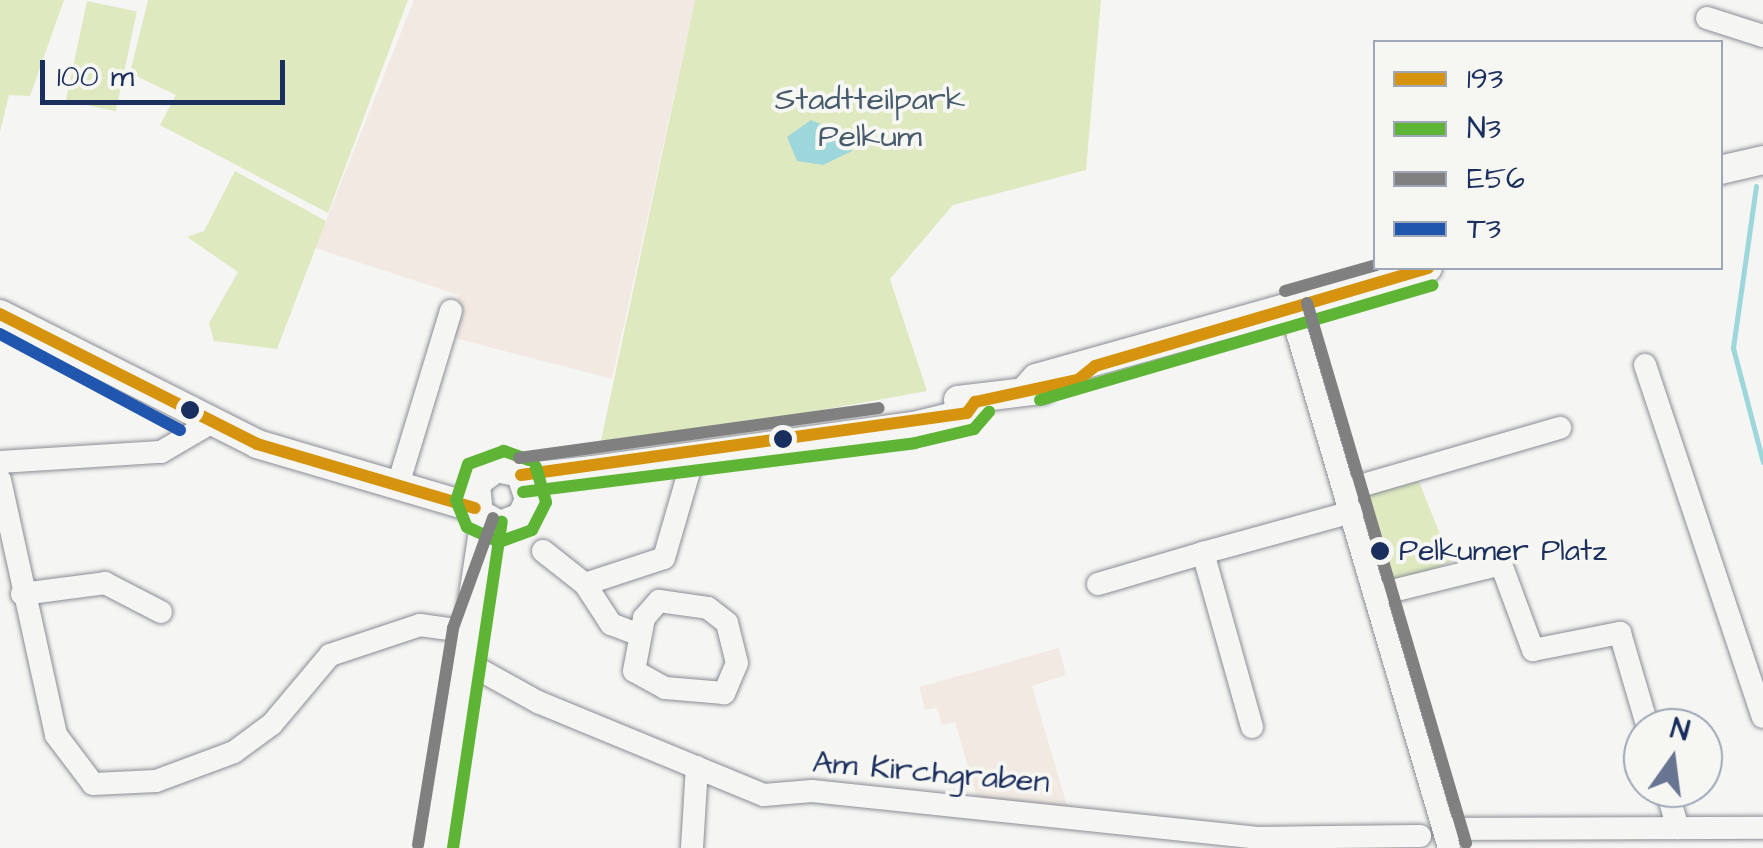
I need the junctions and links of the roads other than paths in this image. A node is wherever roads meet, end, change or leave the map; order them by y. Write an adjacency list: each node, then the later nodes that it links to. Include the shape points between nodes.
1 (1708, 18): 2 (street)
2 (1763, 36)
3 (1763, 160): 4 (main road)
4 (1723, 169)
5 (1421, 270): 6 (main road)
6 (1290, 308): 12 (main road, via 1036,378 1027,388 975,402); 17 (street)
7 (451, 310): 15 (street)
8 (0, 314): 10 (main road)
9 (1645, 365): 32 (street)
10 (209, 424): 13 (street, via 161,452); 15 (main road)
11 (1560, 428): 17 (street)
12 (694, 455): 16 (main road, via 591,470); 21 (street, via 673,547)
13 (0, 462)
14 (0, 480): 24 (street)
15 (409, 487): 18 (main road)
16 (525, 488): 18 (main road); 18 (main road, via 496,468)
17 (1349, 501): 20 (street); 25 (street)
18 (486, 508): 28 (main road)
19 (543, 551): 22 (street)
20 (1202, 553): 23 (street); 33 (street)
21 (654, 562): 22 (street); 26 (street)
22 (585, 584): 29 (street, via 611,624)
23 (1098, 584)
24 (22, 594): 27 (street, via 104,583); 28 (street, via 56,735 79,771 104,787 156,782 234,752 272,724 330,656 420,625)
25 (1380, 594): 31 (street, via 1501,564 1533,650 1620,632); 40 (street)
26 (660, 601): 29 (street); 29 (street, via 708,608 727,623 737,662 729,687 713,695 643,680 634,671)
27 (161, 612)
28 (470, 632): 30 (main road)
29 (639, 635)
30 (464, 662): 34 (street, Am Kirchgraben); 42 (main road)
31 (1642, 708)
32 (1763, 717)
33 (1252, 727)
34 (697, 768): 39 (street, Am Kirchgraben, via 764,794 812,792); 43 (street)
35 (1672, 808): 36 (street)
36 (1678, 828): 40 (street); 41 (street)
37 (1763, 828): 41 (street)
38 (1420, 836): 39 (street, Am Kirchgraben)
39 (1120, 837)
40 (1447, 838)
41 (1706, 838)
42 (435, 848)
43 (692, 848)

